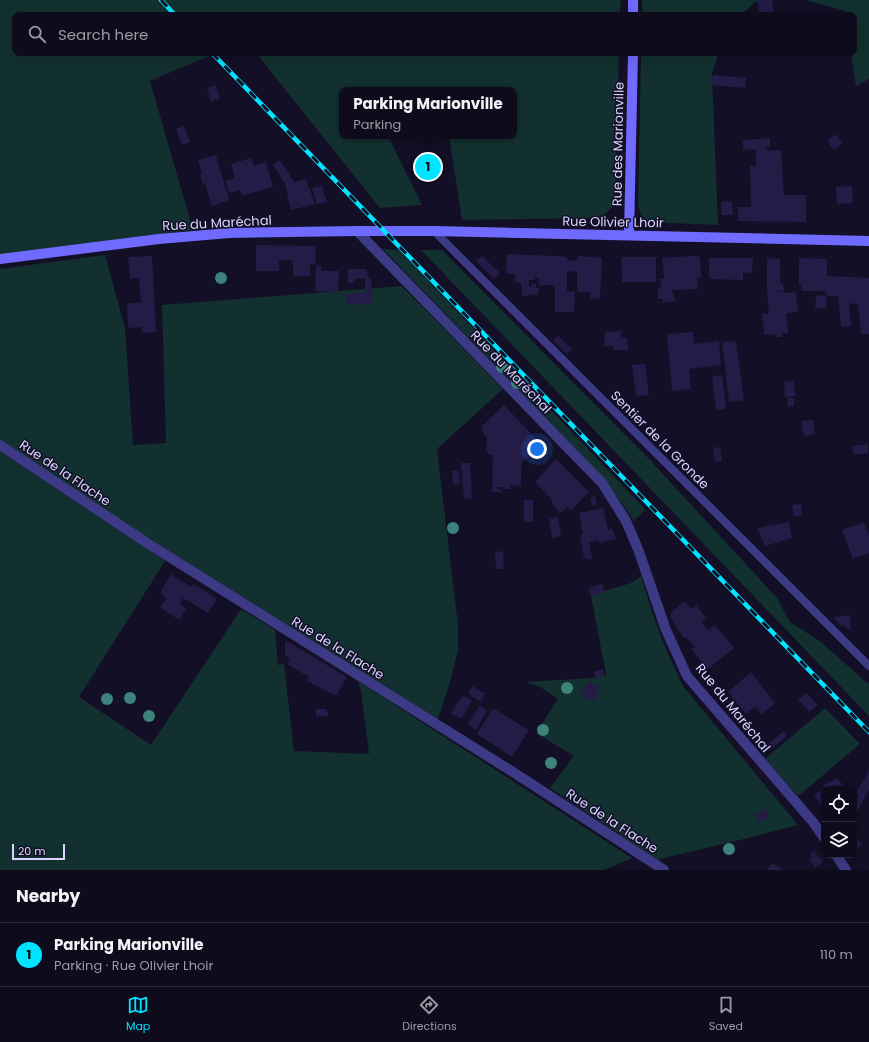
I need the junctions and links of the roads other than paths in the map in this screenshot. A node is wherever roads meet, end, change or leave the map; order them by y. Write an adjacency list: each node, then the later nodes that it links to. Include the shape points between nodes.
1 (633, 0): 2 (street)
2 (633, 12)
3 (633, 56): 6 (street, Rue des Marionville)
4 (357, 231): 5 (street, Rue Olivier Lhoir); 8 (street, Rue du Maréchal, via 159,239); 11 (street, Rue du Maréchal, via 602,483 626,521 666,630 687,676)
5 (434, 231): 6 (street, Rue Olivier Lhoir); 10 (lane, Sentier de la Gronde)
6 (629, 235): 7 (street, Rue Olivier Lhoir)
7 (869, 241)
8 (0, 259)
9 (0, 446): 13 (street, Rue de la Flache, via 147,543)
10 (869, 666)
11 (821, 834)
12 (838, 858): 14 (street)
13 (664, 870)
14 (846, 870)

